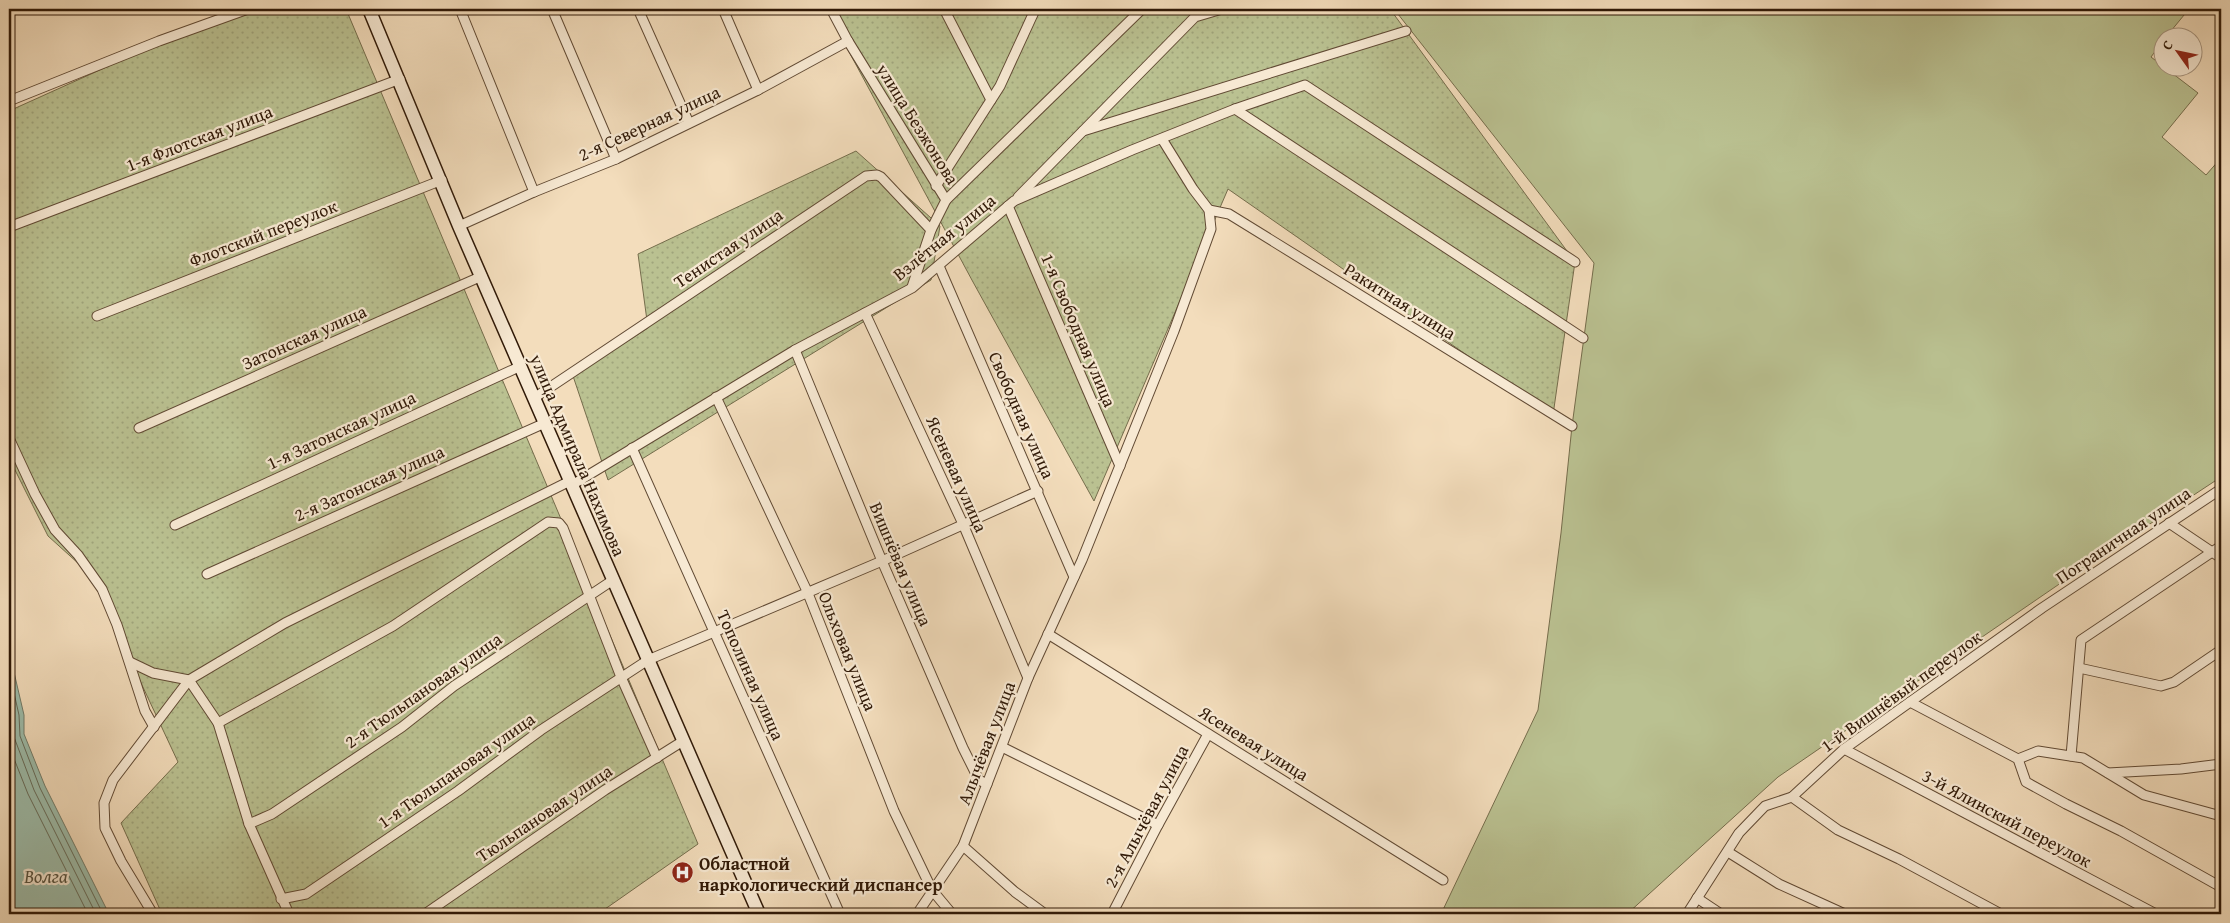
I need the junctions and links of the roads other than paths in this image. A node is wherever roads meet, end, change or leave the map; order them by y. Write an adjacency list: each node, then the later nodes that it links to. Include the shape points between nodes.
1 (248, 9): 16 (street)
2 (369, 9): 14 (main road, улица Адмирала Нахимова)
3 (460, 9): 25 (street)
4 (552, 9): 22 (street)
5 (638, 9): 19 (street)
6 (723, 9): 15 (street)
7 (831, 9): 13 (street, улица Безжонова)
8 (944, 9): 17 (street)
9 (1142, 9): 26 (street)
10 (1222, 9): 20 (street, via 1195,16)
11 (1033, 10): 17 (street)
12 (1406, 31): 20 (street)
13 (848, 41): 15 (street, 2-я Северная улица); 24 (street, улица Безжонова)
14 (400, 79): 23 (main road, улица Адмирала Нахимова); 30 (street, 1-я Флотская улица)
15 (758, 90): 19 (street, 2-я Северная улица)
16 (9, 100)
17 (991, 100): 24 (street)
18 (1235, 109): 21 (street, Взлётная улица); 32 (street, Взлётная улица, via 1305,85); 38 (street)
19 (689, 123): 22 (street, 2-я Северная улица)
20 (1083, 131): 27 (street)
21 (1162, 139): 27 (street, Взлётная улица); 28 (street)
22 (616, 159): 25 (street, 2-я Северная улица)
23 (442, 180): 29 (main road, улица Адмирала Нахимова); 37 (street, Флотский переулок)
24 (936, 186): 26 (street, улица Безжонова)
25 (534, 192): 29 (street, 2-я Северная улица)
26 (946, 200): 31 (street, улица Безжонова)
27 (1011, 204): 33 (street, Взлётная улица); 48 (street, 1-я Свободная улица)
28 (1209, 209): 44 (street, Ракитная улица, via 1229,214); 48 (street, Алычёвая улица, via 1211,229)
29 (459, 226): 34 (main road, улица Адмирала Нахимова)
30 (9, 227)
31 (931, 230): 35 (street, улица Безжонова); 42 (street, Тенистая улица, via 881,177 866,176)
32 (1575, 262)
33 (939, 266): 35 (street, Взлётная улица); 51 (street, Свободная улица)
34 (482, 276): 40 (main road, улица Адмирала Нахимова); 45 (street, Затонская улица)
35 (912, 288): 36 (street, Взлётная улица)
36 (865, 313): 39 (street, Взлётная улица); 53 (street, Ясеневая улица)
37 (97, 316)
38 (1583, 338)
39 (795, 350): 41 (street, Взлётная улица); 58 (street, Вишнёвая улица)
40 (521, 366): 42 (main road, улица Адмирала Нахимова); 54 (street, 1-я Затонская улица)
41 (716, 397): 47 (street, Взлётная улица); 62 (street, Ольховая улица)
42 (534, 398): 43 (main road, улица Адмирала Нахимова)
43 (545, 423): 49 (main road, улица Адмирала Нахимова); 59 (street, 2-я Затонская улица)
44 (1572, 426)
45 (139, 428)
46 (9, 438): 69 (street, via 55,530 102,589)
47 (632, 448): 49 (street, Взлётная улица); 65 (street, Тополиная улица)
48 (1120, 466): 60 (street, Алычёвая улица)
49 (571, 483): 61 (main road, улица Адмирала Нахимова); 73 (street, Взлётная улица, via 285,623)
50 (2221, 489): 52 (street, Пограничная улица)
51 (1038, 491): 53 (street, 1-я Тюльпановая улица); 60 (street, Свободная улица)
52 (2169, 523): 56 (street); 64 (street, Пограничная улица)
53 (962, 524): 58 (street, 1-я Тюльпановая улица); 72 (street, Ясеневая улица)
54 (175, 525)
55 (2221, 546): 56 (street)
56 (2213, 552): 57 (street); 70 (street, via 2081,640)
57 (2221, 558)
58 (882, 561): 62 (street, 1-я Тюльпановая улица); 86 (street, Вишнёвая улица, via 979,780)
59 (207, 574)
60 (1074, 577): 66 (street, Алычёвая улица)
61 (613, 580): 63 (street, 2-я Тюльпановая улица); 68 (main road, улица Адмирала Нахимова)
62 (807, 591): 65 (street, 1-я Тюльпановая улица); 95 (street, Ольховая улица, via 894,811)
63 (590, 595): 71 (street); 75 (street, via 563,528 559,523 548,522 393,626); 89 (street, 2-я Тюльпановая улица, via 454,686 402,727 272,814)
64 (2042, 608): 74 (street, 1-й Вишнёвый переулок)
65 (714, 631): 68 (street, 1-я Тюльпановая улица); 102 (street, Тополиная улица)
66 (1048, 634): 72 (street, Алычёвая улица); 77 (street, Ясеневая улица)
67 (2221, 650): 70 (street, via 2174,682 2161,686)
68 (648, 660): 71 (street, 1-я Тюльпановая улица); 78 (main road, улица Адмирала Нахимова)
69 (130, 662): 73 (street, via 153,673); 76 (street, via 145,712)
70 (2079, 668): 81 (street)
71 (621, 677): 82 (street); 97 (street, 1-я Тюльпановая улица, via 306,894)
72 (1028, 678): 79 (street, Алычёвая улица)
73 (189, 680): 75 (street); 76 (street)
74 (1910, 702): 80 (street, 1-й Вишнёвый переулок); 83 (street)
75 (218, 723): 89 (street)
76 (154, 727): 98 (street, via 113,780 103,816 105,828 121,861)
77 (1208, 734): 90 (street, 2-я Алычёвая улица); 93 (street, Ясеневая улица)
78 (683, 741): 82 (street, Тюльпановая улица); 101 (main road, улица Адмирала Нахимова)
79 (1002, 747): 86 (street, Алычёвая улица); 90 (street)
80 (1844, 749): 87 (street, 1-й Вишнёвый переулок); 111 (street, 3-й Ялинский переулок)
81 (2071, 756): 83 (street, via 2038,752); 85 (street, via 2083,758)
82 (657, 758): 100 (street, Тюльпановая улица)
83 (2018, 759): 94 (street, via 2026,782)
84 (2221, 764): 85 (street)
85 (2108, 773): 88 (street, via 2144,796)
86 (987, 784): 91 (street, Алычёвая улица)
87 (1792, 797): 92 (street, 1-й Вишнёвый переулок, via 1765,806 1739,832); 110 (street, via 1838,830)
88 (2221, 816)
89 (249, 824): 97 (street)
90 (1158, 825): 106 (street, 2-я Алычёвая улица)
91 (963, 846): 95 (street, Алычёвая улица); 105 (street)
92 (1728, 852): 96 (street, 1-й Вишнёвый переулок); 109 (street, via 1779,884)
93 (1443, 880)
94 (2221, 887)
95 (932, 890): 103 (street, Алычёвая улица); 104 (street, Ольховая улица)
96 (1698, 898): 107 (street, 1-й Вишнёвый переулок); 108 (street)
97 (281, 899): 99 (street)
98 (153, 914)
99 (289, 914)
100 (425, 914)
101 (759, 914)
102 (840, 914)
103 (917, 914)
104 (952, 914)
105 (1045, 914)
106 (1112, 914)
107 (1687, 914)
108 (1721, 914)
109 (1844, 914)
110 (2001, 914)
111 (2156, 914)

